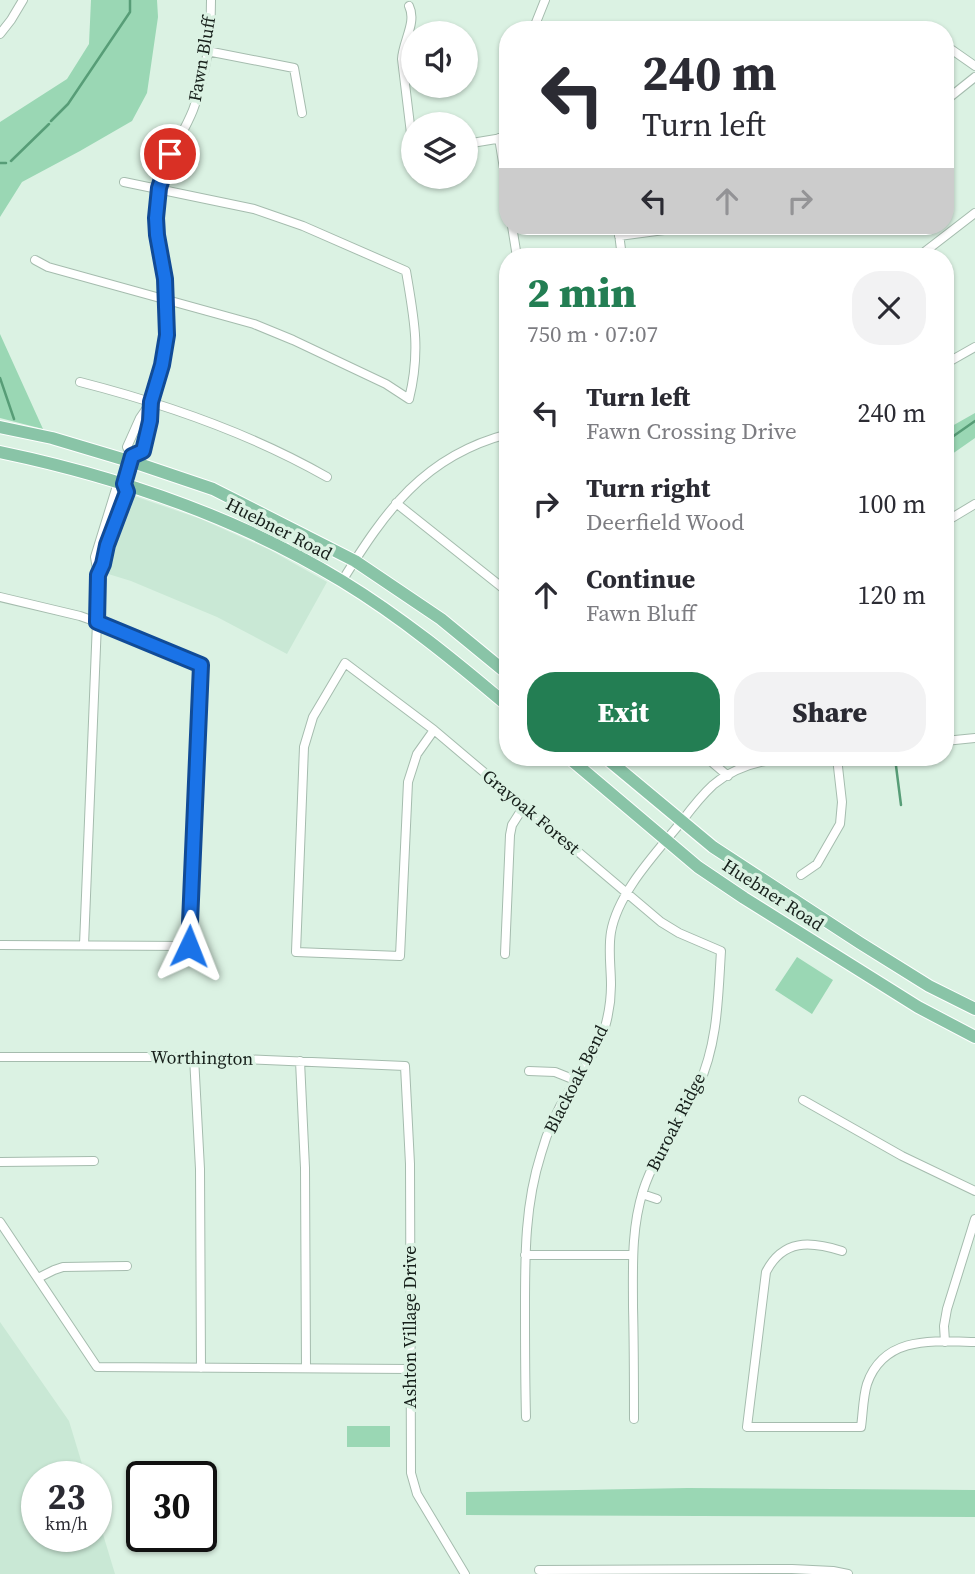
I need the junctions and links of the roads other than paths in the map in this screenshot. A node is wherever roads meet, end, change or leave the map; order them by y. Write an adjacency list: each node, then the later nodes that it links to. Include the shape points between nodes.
1 (23, 0): 6 (street)
2 (211, 0): 7 (street, Fawn Bluff)
3 (545, 0): 5 (street)
4 (409, 6): 12 (street, via 413,14 402,59)
5 (537, 21)
6 (0, 34)
7 (206, 51): 13 (street, via 294,68); 17 (street, Fawn Bluff, via 192,113 170,154)
8 (954, 51): 9 (street)
9 (975, 66)
10 (975, 77): 11 (street)
11 (954, 94)
12 (408, 112)
13 (302, 113)
14 (499, 138): 15 (street)
15 (478, 142)
16 (124, 181): 17 (street)
17 (159, 188): 26 (street, Fawn Bluff, via 157,235); 26 (street, via 254,209 406,271 416,337 409,399 254,324)
18 (975, 213): 19 (street)
19 (954, 229)
20 (626, 235): 22 (street)
21 (946, 235): 24 (street)
22 (619, 236): 23 (street)
23 (621, 248)
24 (930, 248)
25 (35, 260): 26 (street)
26 (166, 300): 30 (street, Fawn Bluff, via 167,335)
27 (975, 347): 28 (street)
28 (954, 359)
29 (80, 382): 30 (street)
30 (151, 402): 34 (street, Fawn Bluff, via 127,447); 34 (street, Fawn Bluff, via 143,451); 35 (street, via 217,424)
31 (0, 427): 34 (main road, Huebner Road)
32 (499, 437): 37 (street, via 438,465)
33 (0, 452): 36 (main road, Huebner Road)
34 (131, 459): 36 (street); 40 (main road, Huebner Road, via 213,489)
35 (327, 477)
36 (124, 485): 41 (main road, Huebner Road, via 204,511); 44 (street, via 116,489 96,551)
37 (396, 503): 40 (street); 42 (street)
38 (975, 504): 39 (street)
39 (954, 517)
40 (355, 561): 41 (street); 45 (main road, Huebner Road, via 441,619)
41 (342, 581): 46 (main road, Huebner Road, via 426,639)
42 (499, 585)
43 (0, 597): 44 (street)
44 (97, 622): 62 (street); 62 (street, via 201,665 189,946)
45 (499, 667)
46 (499, 699)
47 (434, 730): 47 (street, Grayoak Forest, via 417,754 408,782 400,956 296,952 304,747 313,717 345,663); 56 (street, Grayoak Forest)
48 (975, 738): 49 (street)
49 (954, 740)
50 (578, 766): 58 (main road, Huebner Road)
51 (616, 766): 57 (main road, Huebner Road)
52 (716, 766): 55 (street)
53 (749, 766): 55 (street, Blackoak Bend)
54 (838, 766): 59 (street, via 839,824 817,864)
55 (728, 776): 57 (street, Blackoak Bend)
56 (524, 806): 60 (street, Grayoak Forest); 64 (street, via 510,835)
57 (681, 821): 58 (street, Blackoak Bend); 65 (main road, Huebner Road, via 838,929)
58 (666, 840): 60 (street, Blackoak Bend); 66 (main road, Huebner Road, via 698,867 836,957)
59 (801, 875)
60 (627, 893): 63 (street, Grayoak Forest, via 661,922); 72 (street, Blackoak Bend, via 611,932 611,998 605,1027)
61 (0, 945): 62 (street)
62 (84, 945)
63 (721, 951): 77 (street, Buroak Ridge, via 715,1032 708,1060)
64 (505, 954)
65 (975, 1009)
66 (975, 1037)
67 (0, 1057): 68 (street, Worthington)
68 (194, 1057): 69 (street, Worthington); 88 (street)
69 (300, 1061): 70 (street, Worthington); 89 (street)
70 (405, 1066): 90 (street, Ashton Village Drive)
71 (529, 1071): 72 (street, via 555,1072)
72 (575, 1080): 82 (street, Blackoak Bend, via 540,1154 526,1221)
73 (803, 1100): 76 (street)
74 (0, 1161): 75 (street)
75 (94, 1161)
76 (975, 1191)
77 (642, 1194): 78 (street); 83 (street, Buroak Ridge)
78 (657, 1199)
79 (975, 1219): 86 (street, via 947,1309)
80 (0, 1222): 85 (street)
81 (842, 1251): 86 (street, via 797,1245 785,1249 766,1272 747,1427 861,1427 867,1384 881,1362 902,1347)
82 (525, 1255): 83 (street); 91 (street, Blackoak Bend)
83 (633, 1255): 92 (street, Buroak Ridge)
84 (127, 1266): 85 (street, via 63,1267)
85 (38, 1278): 88 (street, via 97,1367)
86 (945, 1342): 87 (street)
87 (975, 1342)
88 (201, 1368): 89 (street)
89 (306, 1368): 90 (street)
90 (411, 1368): 94 (street, Ashton Village Drive, via 412,1480)
91 (526, 1417)
92 (634, 1419)
93 (539, 1570): 95 (street, via 792,1569)
94 (465, 1574)
95 (848, 1574)

